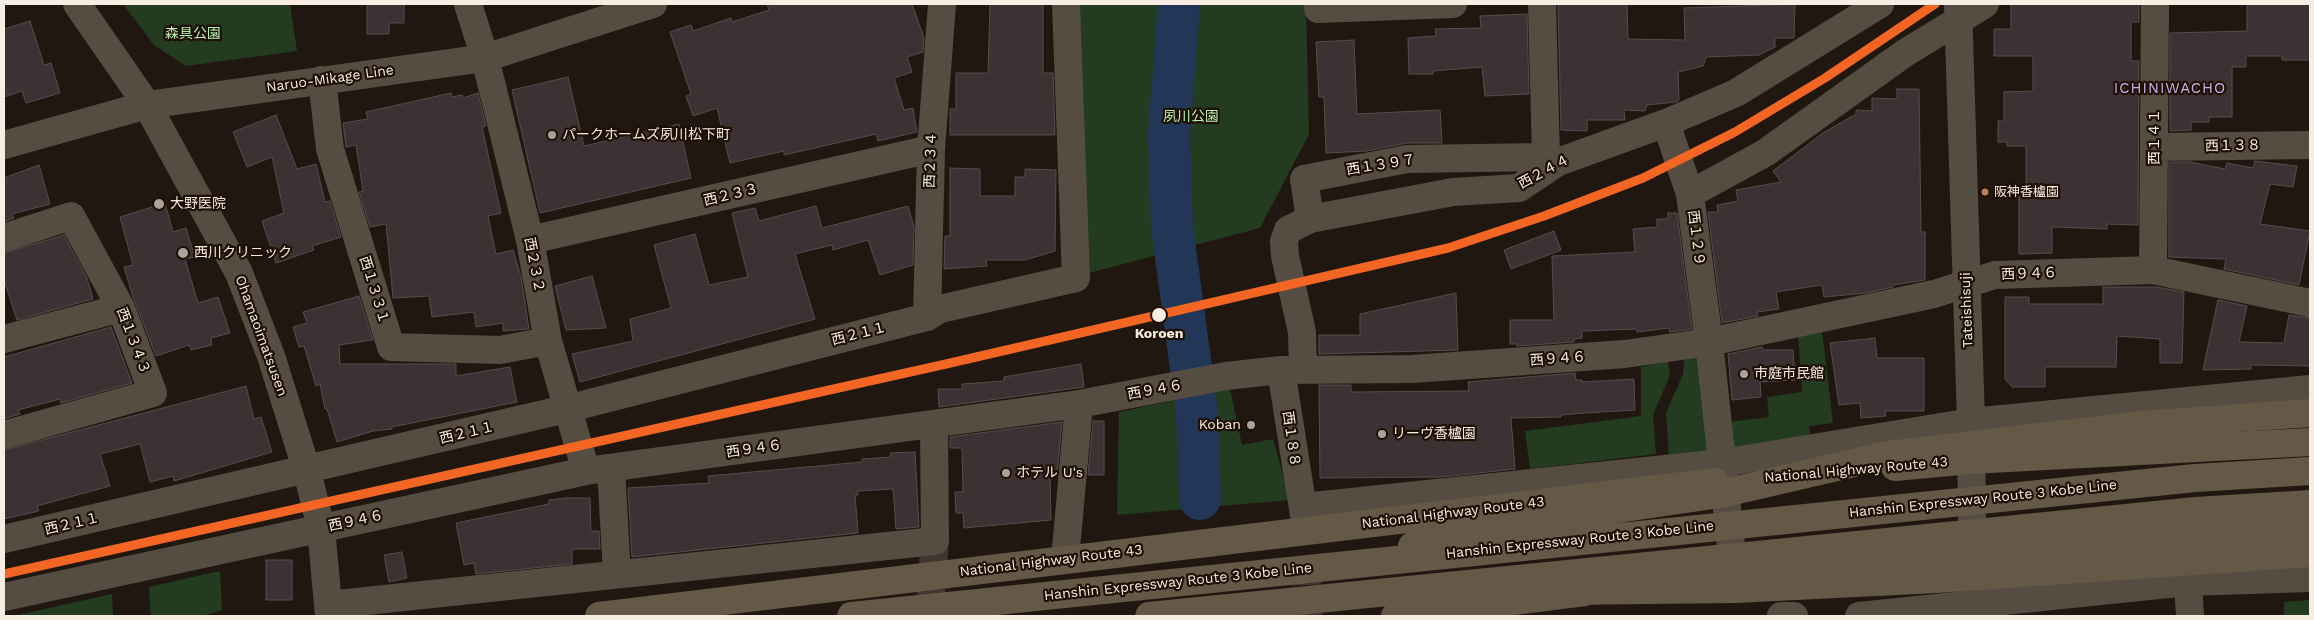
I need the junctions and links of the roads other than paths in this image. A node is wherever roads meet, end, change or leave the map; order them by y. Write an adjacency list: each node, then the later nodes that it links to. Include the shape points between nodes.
1 (77, 4): 15 (street, Ohamaoimatsusen)
2 (468, 4): 13 (street, 西２３２)
3 (653, 4): 13 (street, Naruo-Mikage Line)
4 (942, 4): 20 (street, 西２３４)
5 (1066, 4): 30 (street, 西２１１, via 1076,278)
6 (1453, 4): 11 (street)
7 (1542, 4): 21 (street)
8 (1880, 4): 16 (street, 西２４４, via 1736,93)
9 (1985, 4): 12 (street, 西１２９)
10 (2155, 4): 19 (street, 西１４１)
11 (1318, 9)
12 (1958, 13): 22 (street, 西１２９, via 1765,153); 27 (street, Tateishisuji)
13 (485, 58): 14 (street, Naruo-Mikage Line); 25 (street, 西２３２)
14 (322, 80): 15 (street, Naruo-Mikage Line); 32 (street, 西１３３１, via 330,149 391,347 500,350)
15 (147, 105): 17 (street, Naruo-Mikage Line); 44 (street, Ohamaoimatsusen, via 239,273 271,356)
16 (1666, 123): 21 (street, 西２４４); 22 (street)
17 (4, 145)
18 (2310, 145): 19 (street, 西１３８)
19 (2155, 148): 26 (street, 西１４１)
20 (931, 150): 25 (street, 西２３３); 30 (street, 西２３４)
21 (1552, 160): 23 (street, 西２４４, via 1519,188 1453,192); 23 (street, 西１３９７, via 1407,159 1304,180)
22 (1690, 194): 33 (street, 西１２９)
23 (1310, 219): 34 (street, 西２４４, via 1288,230 1284,241 1302,332)
24 (4, 238): 29 (street, 西１３４３, via 71,216)
25 (530, 240): 32 (street, 西２３２)
26 (2153, 270): 27 (street, 西９４６, via 1995,274); 28 (street, 西９４６)
27 (1966, 284): 33 (street, 西９４６, via 1934,294); 39 (street, Tateishisuji)
28 (2310, 303)
29 (121, 308): 31 (street); 41 (street, 西１３４３, via 153,393)
30 (933, 313): 37 (street, 西２１１)
31 (4, 339)
32 (548, 341): 37 (street, 西２３２)
33 (1709, 342): 34 (street, 西９４６, via 1625,354 1412,369); 47 (street, 西１２９)
34 (1292, 370): 36 (street, 西９４６, via 1226,376); 47 (street, 西１８８, via 1297,483 1304,511)
35 (2310, 389): 39 (street)
36 (1079, 404): 40 (street, 西９４６); 54 (street)
37 (566, 409): 44 (street, 西２１１); 45 (street, 西２３２)
38 (2310, 414): 55 (highway, bridge, via 2141,425 1888,455 1720,494 1454,533)
39 (1971, 422): 43 (street, Tateishisuji); 47 (street)
40 (934, 425): 45 (street, 西９４６); 57 (street, via 935,541)
41 (4, 435)
42 (2310, 442): 43 (highway, National Highway Route 43)
43 (1971, 460): 47 (highway, National Highway Route 43); 52 (street, Tateishisuji)
44 (307, 470): 50 (street, Ohamaoimatsusen); 51 (street, 西２１１)
45 (598, 470): 50 (street, 西９４６); 57 (street, 西２３２)
46 (2310, 471): 55 (highway, Hanshin Expressway Route 3 Kobe Line, bridge, via 2195,478)
47 (1723, 472): 54 (highway, National Highway Route 43); 56 (street, 西１２９)
48 (2310, 504): 60 (highway, bridge, via 2196,511)
49 (2310, 525): 52 (highway)
50 (321, 528): 61 (street, 西９４６); 62 (street, Ohamaoimatsusen)
51 (4, 539)
52 (1972, 552): 56 (highway); 63 (street, Tateishisuji)
53 (2310, 552): 60 (highway, bridge, via 1937,579 1735,589)
54 (1066, 560): 64 (highway, National Highway Route 43)
55 (1354, 564): 65 (highway, Hanshin Expressway Route 3 Kobe Line, bridge)
56 (1734, 573): 67 (highway)
57 (617, 574): 62 (street)
58 (2310, 578): 59 (street)
59 (2188, 582): 63 (street); 72 (street)
60 (1370, 594): 66 (highway, bridge)
61 (4, 597)
62 (329, 610)
63 (1973, 610): 71 (street)
64 (599, 616)
65 (851, 616)
66 (1149, 616)
67 (1395, 616)
68 (1781, 616): 69 (street)
69 (1785, 616): 70 (street)
70 (1794, 616)
71 (1859, 616)
72 (2190, 616)

